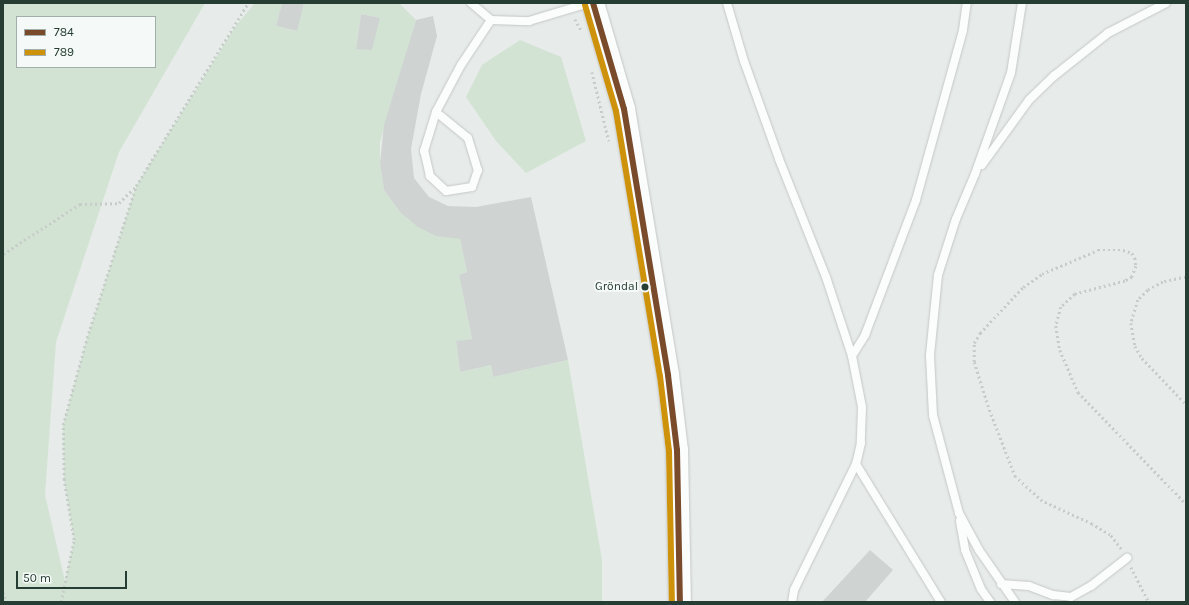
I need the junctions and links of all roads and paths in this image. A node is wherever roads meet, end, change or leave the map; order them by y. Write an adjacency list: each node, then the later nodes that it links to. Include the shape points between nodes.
1 (248, 3): 16 (path)
2 (471, 3): 10 (lane)
3 (589, 3): 9 (lane)
4 (594, 3): 30 (main road, via 624,109 668,375 678,457)
5 (727, 3): 19 (lane, via 744,61 779,159 826,277)
6 (967, 3): 19 (lane, via 963,30 916,200 865,335)
7 (1022, 3): 15 (lane, via 1010,73)
8 (1166, 3): 15 (lane, via 1108,33 1054,76 1009,125)
9 (569, 9): 10 (lane, via 529,21); 11 (path)
10 (491, 20): 13 (lane, via 461,65)
11 (584, 36)
12 (591, 64): 14 (path)
13 (436, 112): 13 (lane, via 424,151 430,176 446,191 472,187 478,170 468,138)
14 (610, 143)
15 (975, 174): 23 (lane, via 956,219 938,275 930,355 934,422)
16 (136, 186): 17 (path, via 119,202 80,204); 29 (path, via 87,338 63,425 64,480 74,540)
17 (3, 254)
18 (1186, 277): 20 (path, via 1163,282 1148,290 1138,300 1131,323 1135,346 1142,358)
19 (852, 356): 21 (lane, via 863,423)
20 (1186, 404)
21 (856, 464): 31 (lane, via 794,590); 32 (lane)
22 (1186, 504): 24 (path, via 1087,403 1078,392 1060,350 1056,326 1061,307 1075,294 1128,279 1134,272 1135,258 1132,253 1124,250 1098,250 1042,274 1023,287 980,333 974,343 974,362 990,414 1015,477 1042,501 1110,535)
23 (959, 513): 25 (lane); 33 (lane, via 965,550 981,589)
24 (1127, 558): 27 (lane); 36 (path)
25 (1001, 584): 27 (lane, via 1038,588 1060,596); 34 (lane)
26 (3, 592): 28 (path)
27 (1074, 596): 35 (lane)
28 (7, 602)
29 (60, 602)
30 (680, 602)
31 (792, 602)
32 (941, 602)
33 (990, 602)
34 (1015, 602)
35 (1081, 602)
36 (1150, 602)

